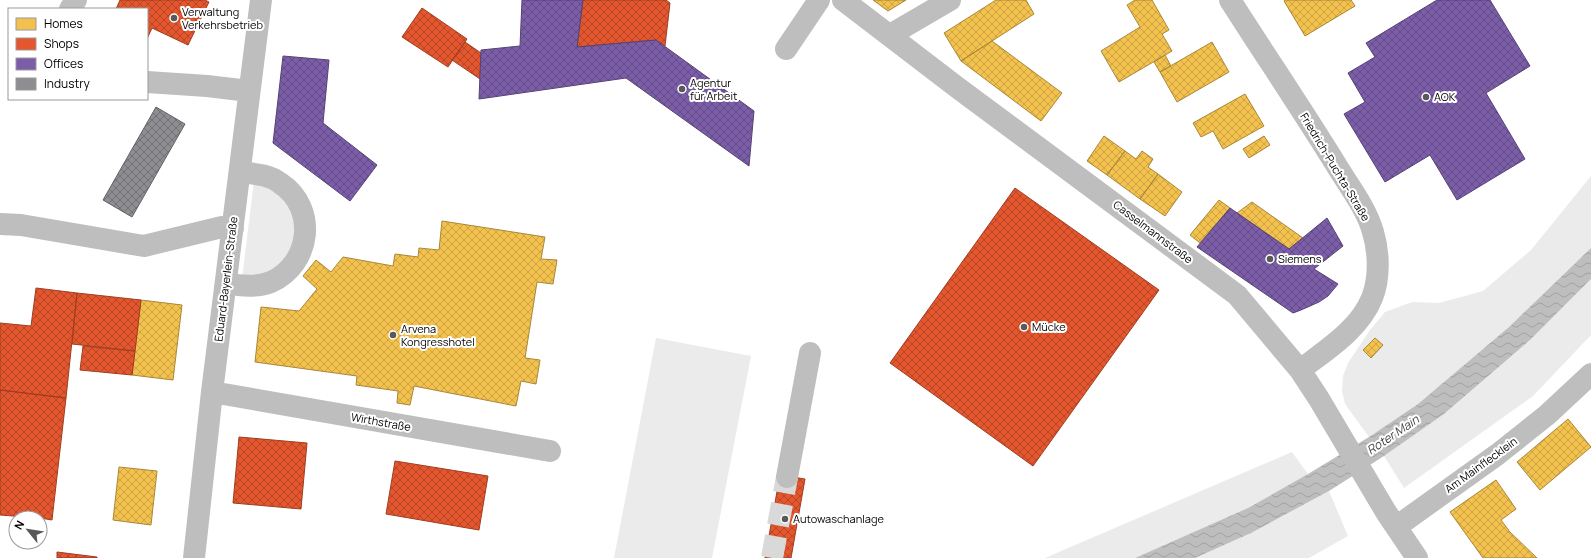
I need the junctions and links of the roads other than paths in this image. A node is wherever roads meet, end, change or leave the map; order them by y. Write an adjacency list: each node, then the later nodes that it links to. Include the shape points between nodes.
1 (261, 0): 9 (street, Eduard-Bayerlein-Straße)
2 (819, 0): 7 (street)
3 (844, 0): 6 (street, Casselmannstraße)
4 (950, 0): 6 (street)
5 (1230, 0): 15 (street, Friedrich-Puchta-Straße, via 1365,212 1378,254 1374,291 1365,312 1343,336)
6 (890, 35): 15 (street, Casselmannstraße, via 1237,295)
7 (786, 49)
8 (148, 82): 9 (street)
9 (250, 92): 10 (street, Eduard-Bayerlein-Straße)
10 (240, 172): 12 (street, Eduard-Bayerlein-Straße); 13 (street, via 268,177 290,190 304,214 306,237 298,258 281,276 270,282 252,286)
11 (0, 224): 12 (street, via 21,225 144,246 222,227)
12 (233, 228): 13 (street, Eduard-Bayerlein-Straße)
13 (226, 283): 17 (street, Eduard-Bayerlein-Straße)
14 (810, 353): 19 (street)
15 (1300, 370): 20 (street, Casselmannstraße)
16 (1591, 374): 20 (street, Am Mainflecklein, via 1547,415 1498,454)
17 (212, 392): 18 (street, Wirthstraße); 21 (street, Eduard-Bayerlein-Straße)
18 (550, 451)
19 (787, 476)
20 (1396, 527): 22 (street)
21 (194, 558)
22 (1417, 558)

